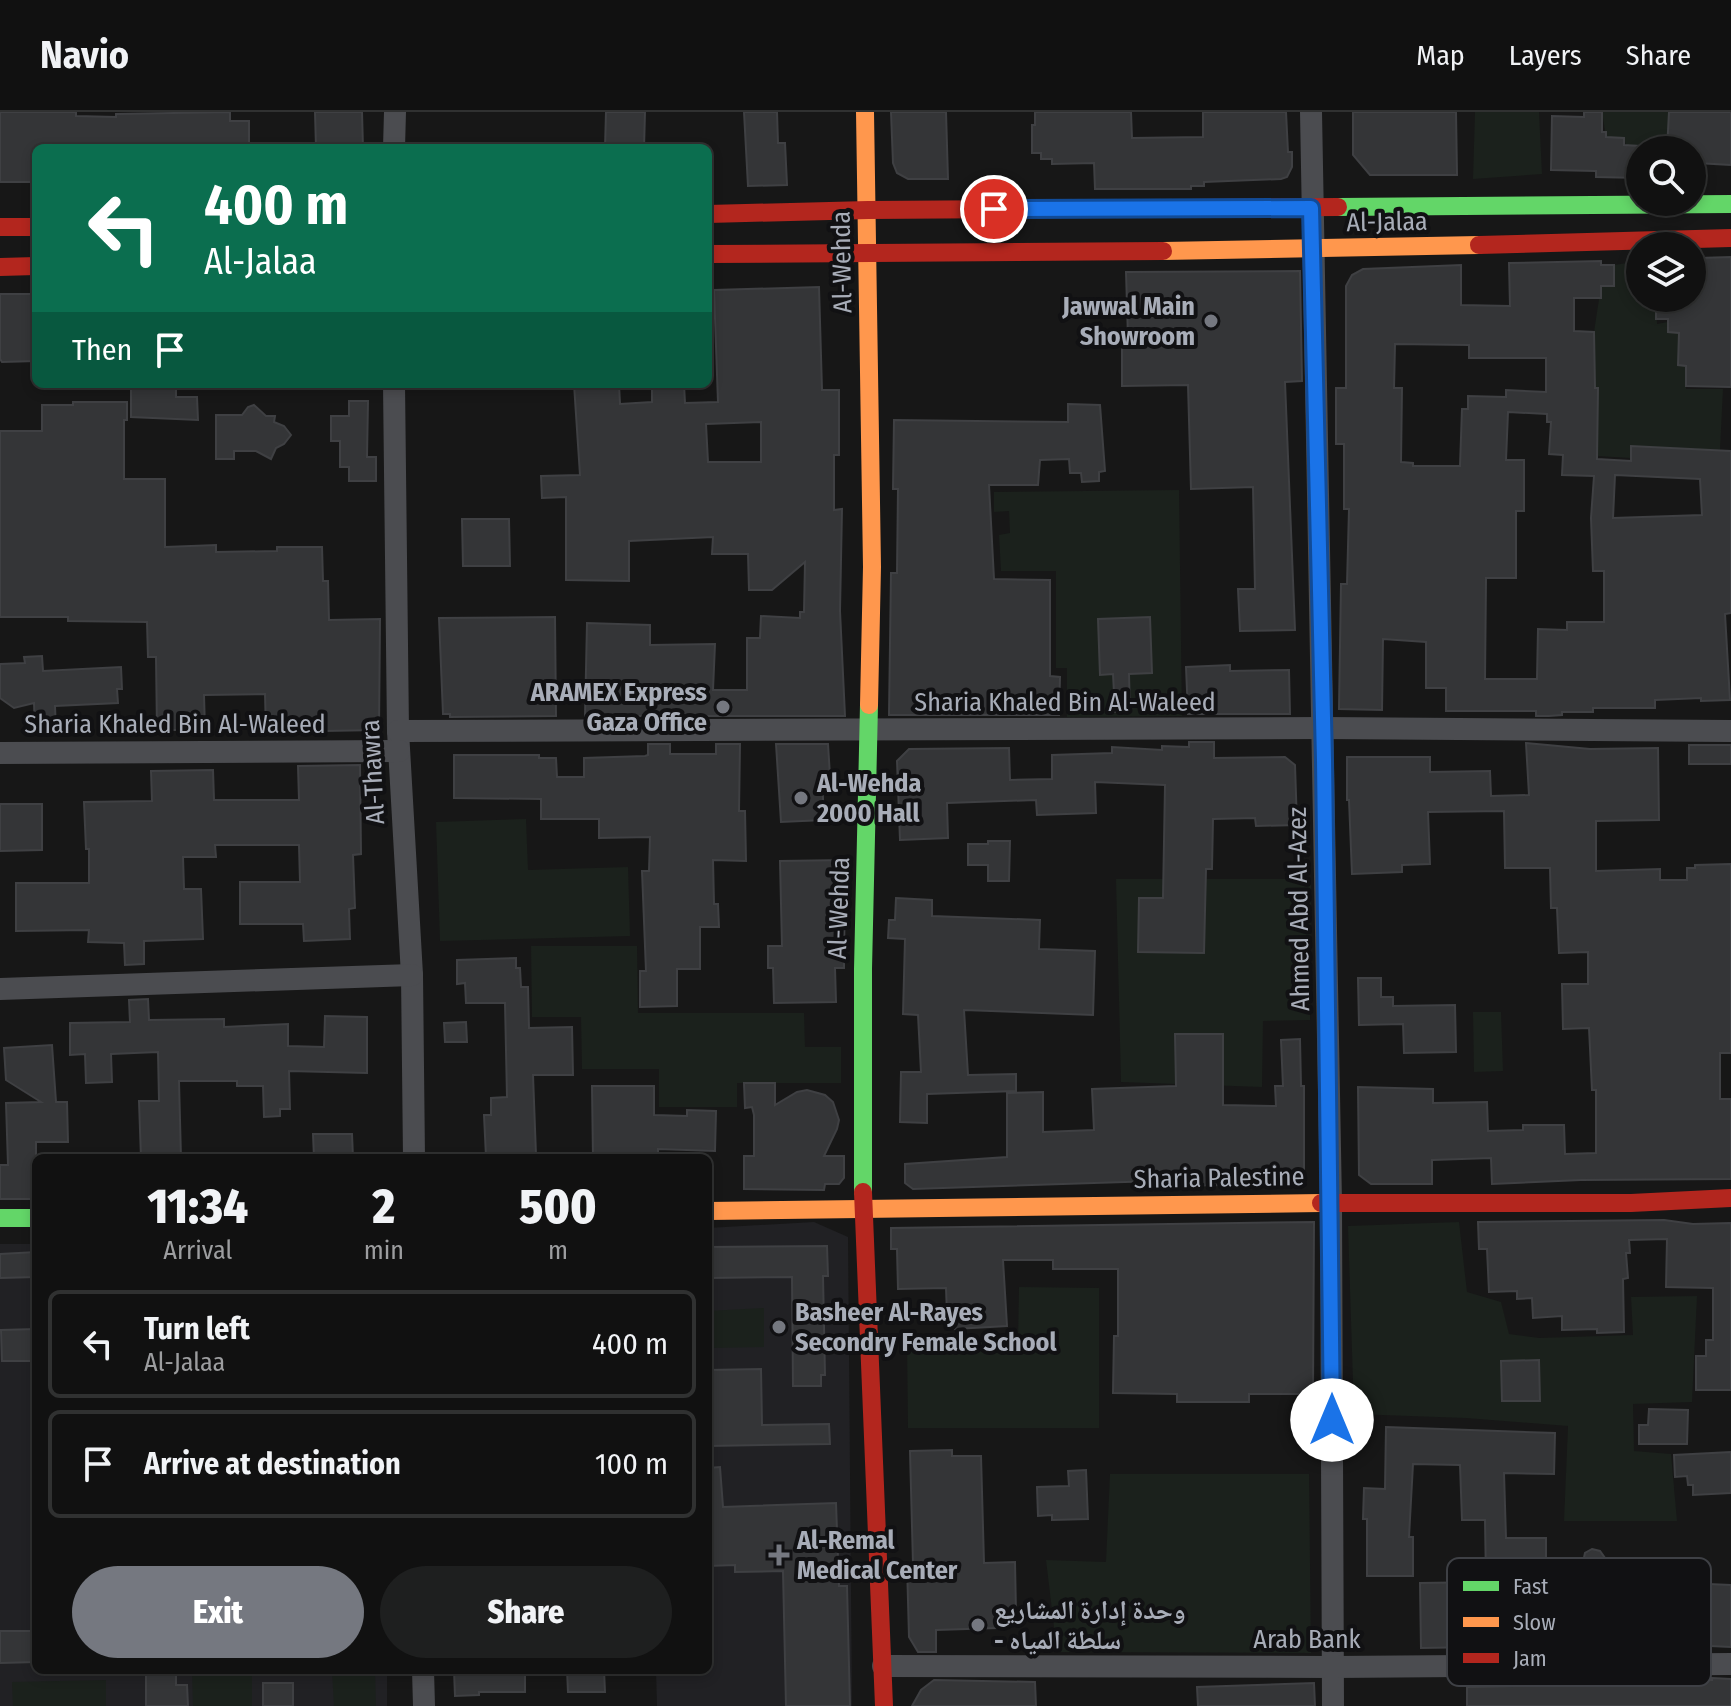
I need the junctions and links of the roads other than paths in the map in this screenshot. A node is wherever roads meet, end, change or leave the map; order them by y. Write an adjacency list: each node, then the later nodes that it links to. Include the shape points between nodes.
1 (395, 112): 4 (street)
2 (865, 112): 7 (main road, Al-Wehda)
3 (1311, 112): 6 (street, Ahmed Abd Al-Azez)
4 (394, 144)
5 (1731, 204): 6 (main road, Al-Jalaa)
6 (1311, 208): 7 (main road, Al-Jalaa); 12 (street, Ahmed Abd Al-Azez)
7 (868, 210): 8 (main road, Al-Jalaa); 13 (main road, Al-Wehda)
8 (712, 214)
9 (0, 227): 10 (main road)
10 (32, 227)
11 (1731, 238): 12 (main road, Al-Jalaa)
12 (1312, 250): 13 (main road, Al-Jalaa); 18 (street, Ahmed Abd Al-Azez)
13 (868, 252): 14 (main road, Al-Jalaa); 19 (main road, Al-Wehda)
14 (712, 254)
15 (32, 266): 16 (main road)
16 (0, 267)
17 (394, 388): 21 (street, Al-Thawra)
18 (1324, 728): 19 (street, Sharia Khaled Bin Al-Waleed); 20 (street, Sharia Khaled Bin Al-Waleed); 27 (street, Ahmed Abd Al-Azez)
19 (869, 730): 21 (street, Sharia Khaled Bin Al-Waleed); 28 (main road, Al-Wehda)
20 (1731, 731)
21 (398, 741): 22 (street, Sharia Khaled Bin Al-Waleed); 23 (street, Al-Thawra)
22 (0, 753)
23 (412, 975): 24 (street); 25 (street, Al-Thawra)
24 (0, 989)
25 (414, 1154)
26 (1731, 1198): 27 (main road, Sharia Palestine)
27 (1331, 1203): 28 (main road, Sharia Palestine); 36 (street, Ahmed Abd Al-Azez)
28 (863, 1209): 29 (main road, Sharia Palestine); 34 (main road, Al-Wehda)
29 (712, 1211)
30 (0, 1218): 31 (main road)
31 (32, 1218)
32 (1711, 1664): 33 (street, Arab Bank)
33 (1731, 1664)
34 (883, 1666): 36 (street, Arab Bank); 39 (main road, Al-Wehda)
35 (1447, 1666): 36 (street, Arab Bank)
36 (1334, 1667): 40 (street, Ahmed Abd Al-Azez)
37 (423, 1674): 38 (street)
38 (424, 1706)
39 (884, 1706)
40 (1333, 1706)

